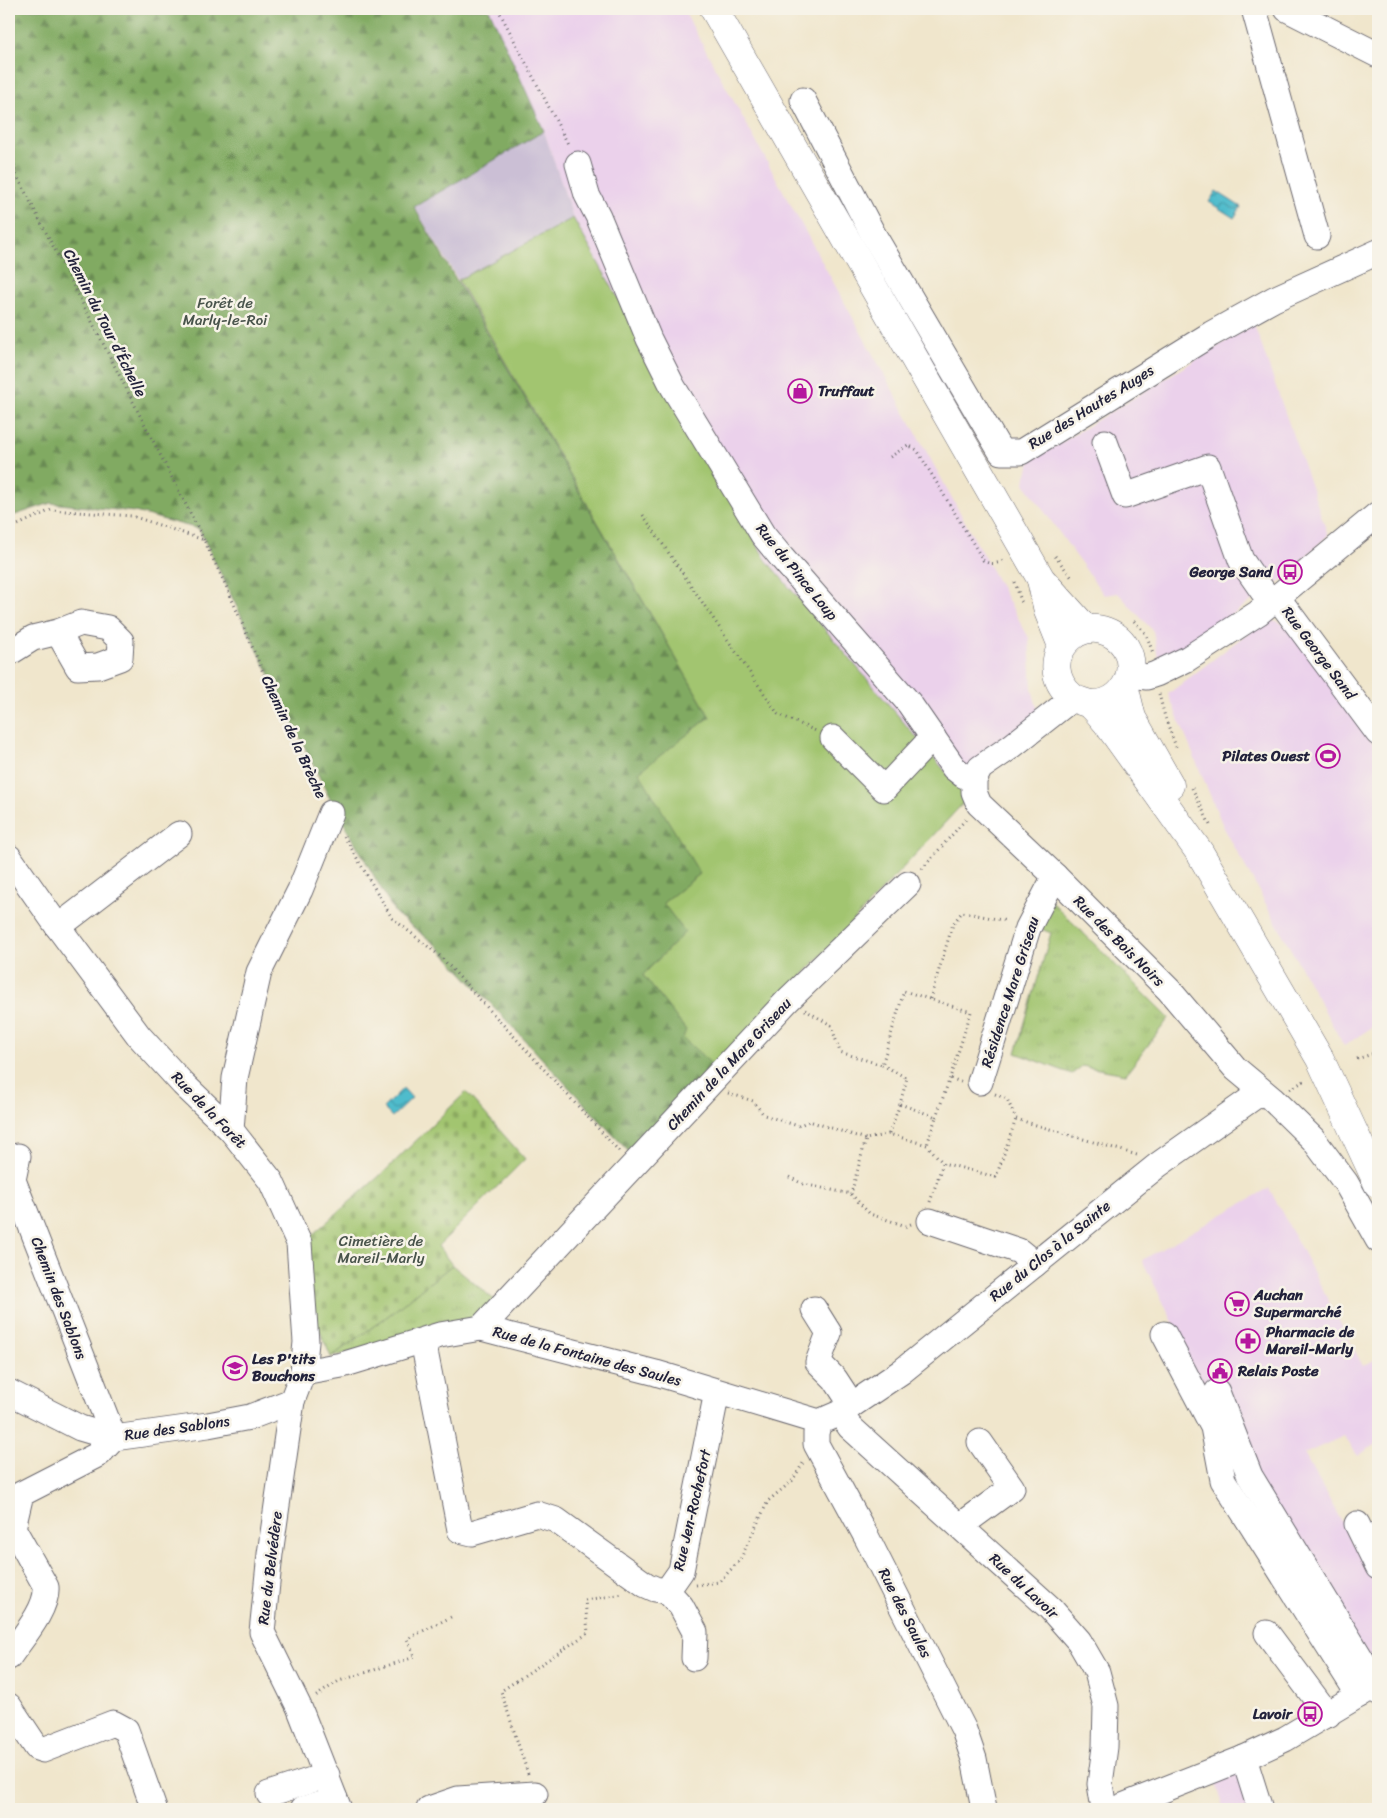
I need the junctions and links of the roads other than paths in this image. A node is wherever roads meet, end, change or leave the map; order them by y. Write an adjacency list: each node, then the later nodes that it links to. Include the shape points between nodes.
1 (714, 9): 11 (main road)
2 (1254, 9): 7 (street)
3 (1288, 9): 4 (street)
4 (1378, 55)
5 (803, 100): 8 (street, Rue des Hautes Auges, via 873,234 1001,452 1021,452 1211,334 1274,299)
6 (578, 164): 20 (street, Rue du Pince Loup, via 587,195 649,339 702,436 764,535 909,702)
7 (1317, 236)
8 (1378, 252)
9 (1105, 442): 12 (street, Rue George Sand, via 1125,496 1208,467 1241,560)
10 (1378, 514): 12 (street)
11 (1040, 579): 13 (main road); 15 (main road)
12 (1274, 600): 17 (street, via 1187,659); 19 (street, Rue George Sand)
13 (1086, 629): 15 (main road, via 1074,634); 17 (main road, via 1111,632 1121,640 1128,650)
14 (58, 632): 16 (street, via 33,638)
15 (1062, 646): 18 (main road, via 1057,655 1058,678 1064,690)
16 (9, 653)
17 (1137, 679): 18 (main road, via 1104,703); 25 (main road, via 1132,718)
18 (1081, 701): 22 (street, via 980,768); 25 (main road, via 1107,723)
19 (1378, 734)
20 (933, 737): 21 (street, via 884,789); 22 (street, Rue du Pince Loup, via 954,768)
21 (833, 738)
22 (977, 792): 27 (street, Rue des Bois Noirs)
23 (331, 813): 32 (street, Chemin de la Brèche, via 300,890 259,972 235,1078)
24 (178, 834): 29 (street)
25 (1206, 841): 34 (main road, via 1320,1059)
26 (9, 857): 29 (street, Rue de la Forêt)
27 (1055, 876): 30 (street, Résidence Mare Griseau, via 1028,928); 31 (street, Rue des Bois Noirs, via 1168,990 1236,1068)
28 (908, 884): 39 (street, Chemin de la Mare Griseau, via 788,1000)
29 (58, 927): 32 (street, Rue de la Forêt, via 139,1036)
30 (979, 1086)
31 (1277, 1093): 36 (street, Rue des Bois Noirs, via 1346,1183); 37 (street, Rue du Clos à la Sainte, via 1254,1097 1158,1165)
32 (231, 1130): 42 (street, Rue de la Forêt, via 271,1181 299,1243 306,1342)
33 (18, 1156): 48 (street, Chemin des Sablons, via 14,1180)
34 (1378, 1184)
35 (924, 1217): 37 (street, via 1019,1251)
36 (1378, 1240)
37 (1035, 1264): 47 (street, Rue du Clos à la Sainte, via 901,1372)
38 (814, 1309): 47 (street, via 829,1332 818,1362 836,1378)
39 (481, 1328): 41 (street, Rue de la Fontaine des Saules); 44 (street, Rue de la Fontaine des Saules)
40 (1164, 1334): 58 (street, via 1212,1427 1223,1480)
41 (423, 1341): 42 (street, Rue de la Fontaine des Saules, via 342,1365); 54 (street, via 460,1530 472,1533 537,1514 556,1520 646,1585)
42 (303, 1372): 46 (street, Rue de la Forêt)
43 (9, 1392): 48 (street, Rue des Sablons, via 80,1428)
44 (717, 1392): 47 (street, Rue de la Fontaine des Saules); 54 (street, Rue Jen-Rochefort, via 681,1571)
45 (1217, 1392): 58 (street, via 1250,1476)
46 (292, 1401): 48 (street, Rue des Sablons, via 250,1417); 62 (street, Rue du Belvédère, via 262,1632 299,1707)
47 (832, 1421): 52 (street, Rue du Lavoir, via 850,1427); 69 (street, Rue des Saules, via 868,1538 964,1730 974,1759)
48 (114, 1438): 50 (street, via 99,1454)
49 (980, 1442): 52 (street, via 1012,1488)
50 (15, 1510): 56 (street, via 13,1528 47,1593 31,1625)
51 (1357, 1524): 53 (street)
52 (960, 1526): 70 (street, Rue du Lavoir, via 1050,1608 1079,1641 1097,1672 1106,1706 1100,1784)
53 (1378, 1567)
54 (661, 1590): 57 (street, via 681,1606 695,1632)
55 (1267, 1633): 60 (street)
56 (9, 1657)
57 (694, 1658)
58 (1373, 1689): 60 (street)
59 (9, 1706): 66 (street, via 43,1750 113,1723 126,1730)
60 (1328, 1715): 61 (street)
61 (1244, 1758): 71 (street); 72 (street)
62 (327, 1775): 63 (street); 65 (street, Rue du Belvédère)
63 (269, 1794)
64 (535, 1794): 68 (street, via 458,1799)
65 (337, 1804): 67 (street)
66 (154, 1809)
67 (303, 1809)
68 (429, 1809)
69 (984, 1809)
70 (1104, 1809)
71 (1115, 1809)
72 (1260, 1809)

